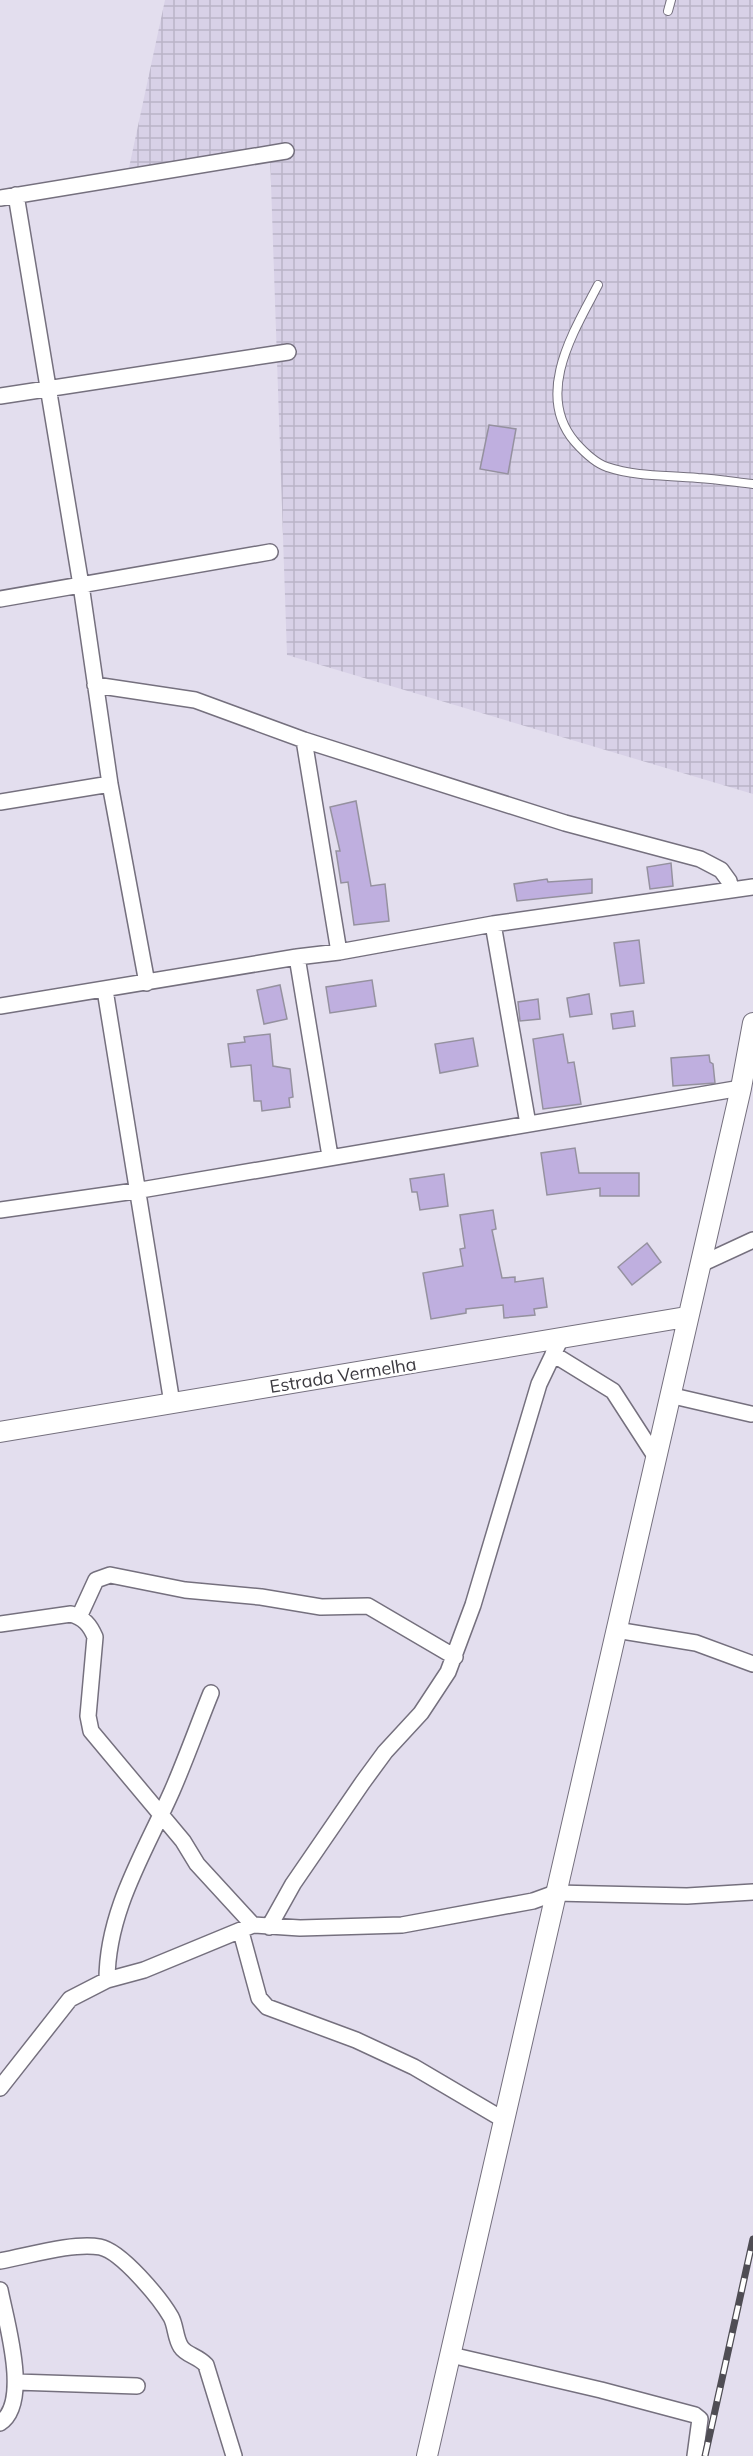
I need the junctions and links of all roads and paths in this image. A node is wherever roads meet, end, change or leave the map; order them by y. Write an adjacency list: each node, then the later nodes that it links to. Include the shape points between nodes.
1 (671, 0): 2 (lane)
2 (669, 11)
3 (286, 151): 4 (street)
4 (16, 195): 5 (street); 8 (street)
5 (0, 198)
6 (598, 285): 10 (lane, via 561,363 556,401 566,431 582,450 614,469)
7 (288, 352): 8 (street)
8 (48, 389): 9 (street); 12 (street)
9 (0, 396)
10 (753, 484)
11 (270, 552): 12 (street)
12 (81, 585): 13 (street); 14 (street)
13 (0, 599)
14 (95, 685): 15 (street, via 195,700); 16 (street)
15 (304, 740): 19 (street, via 565,823 700,859 721,870); 21 (street)
16 (110, 784): 17 (street); 23 (street)
17 (0, 801)
18 (753, 886): 19 (street)
19 (731, 890): 20 (street)
20 (493, 924): 21 (street); 28 (street)
21 (339, 952): 22 (street)
22 (297, 957): 23 (street); 29 (street)
23 (147, 983): 24 (street)
24 (105, 990): 25 (street); 30 (street)
25 (0, 1006)
26 (753, 1023): 27 (street)
27 (741, 1088): 28 (street); 33 (street)
28 (528, 1124): 29 (street)
29 (330, 1156): 30 (street)
30 (135, 1191): 31 (street); 37 (street)
31 (0, 1210)
32 (753, 1240): 33 (street)
33 (699, 1265): 34 (street)
34 (686, 1317): 35 (street, Estrada Vermelha); 36 (street)
35 (557, 1346): 37 (street, Estrada Vermelha); 40 (street, via 613,1391); 44 (street, via 539,1384)
36 (669, 1395): 38 (street); 40 (street)
37 (172, 1403): 39 (street, Estrada Vermelha)
38 (751, 1414)
39 (0, 1432)
40 (655, 1456): 43 (street)
41 (80, 1617): 42 (street, via 56,1614); 44 (street, via 96,1580 110,1575 185,1590 321,1607 368,1606); 47 (street, via 95,1637 88,1716 91,1731)
42 (0, 1624)
43 (616, 1630): 45 (street, via 696,1643); 49 (street)
44 (455, 1657): 50 (street, via 421,1713 363,1782)
45 (753, 1664)
46 (211, 1692): 47 (street)
47 (160, 1813): 51 (street); 52 (street, via 130,1878 112,1932)
48 (753, 1892): 49 (street, via 687,1896)
49 (555, 1893): 50 (street, via 533,1901 402,1925); 54 (street)
50 (269, 1927): 51 (street)
51 (247, 1929): 52 (street, via 144,1970); 54 (street, via 259,1998 267,2007 356,2040 414,2067)
52 (107, 1980): 53 (street, via 70,1999)
53 (0, 2088)
54 (504, 2120): 57 (street)
55 (0, 2261): 61 (street, via 97,2246 115,2256 159,2297 173,2319 180,2347 206,2365)
56 (0, 2290): 58 (street)
57 (451, 2355): 62 (street); 63 (street, via 694,2415 701,2426)
58 (16, 2382): 59 (street); 60 (street, via 14,2403)
59 (136, 2385)
60 (0, 2423)
61 (234, 2456)
62 (427, 2456)
63 (695, 2456)

